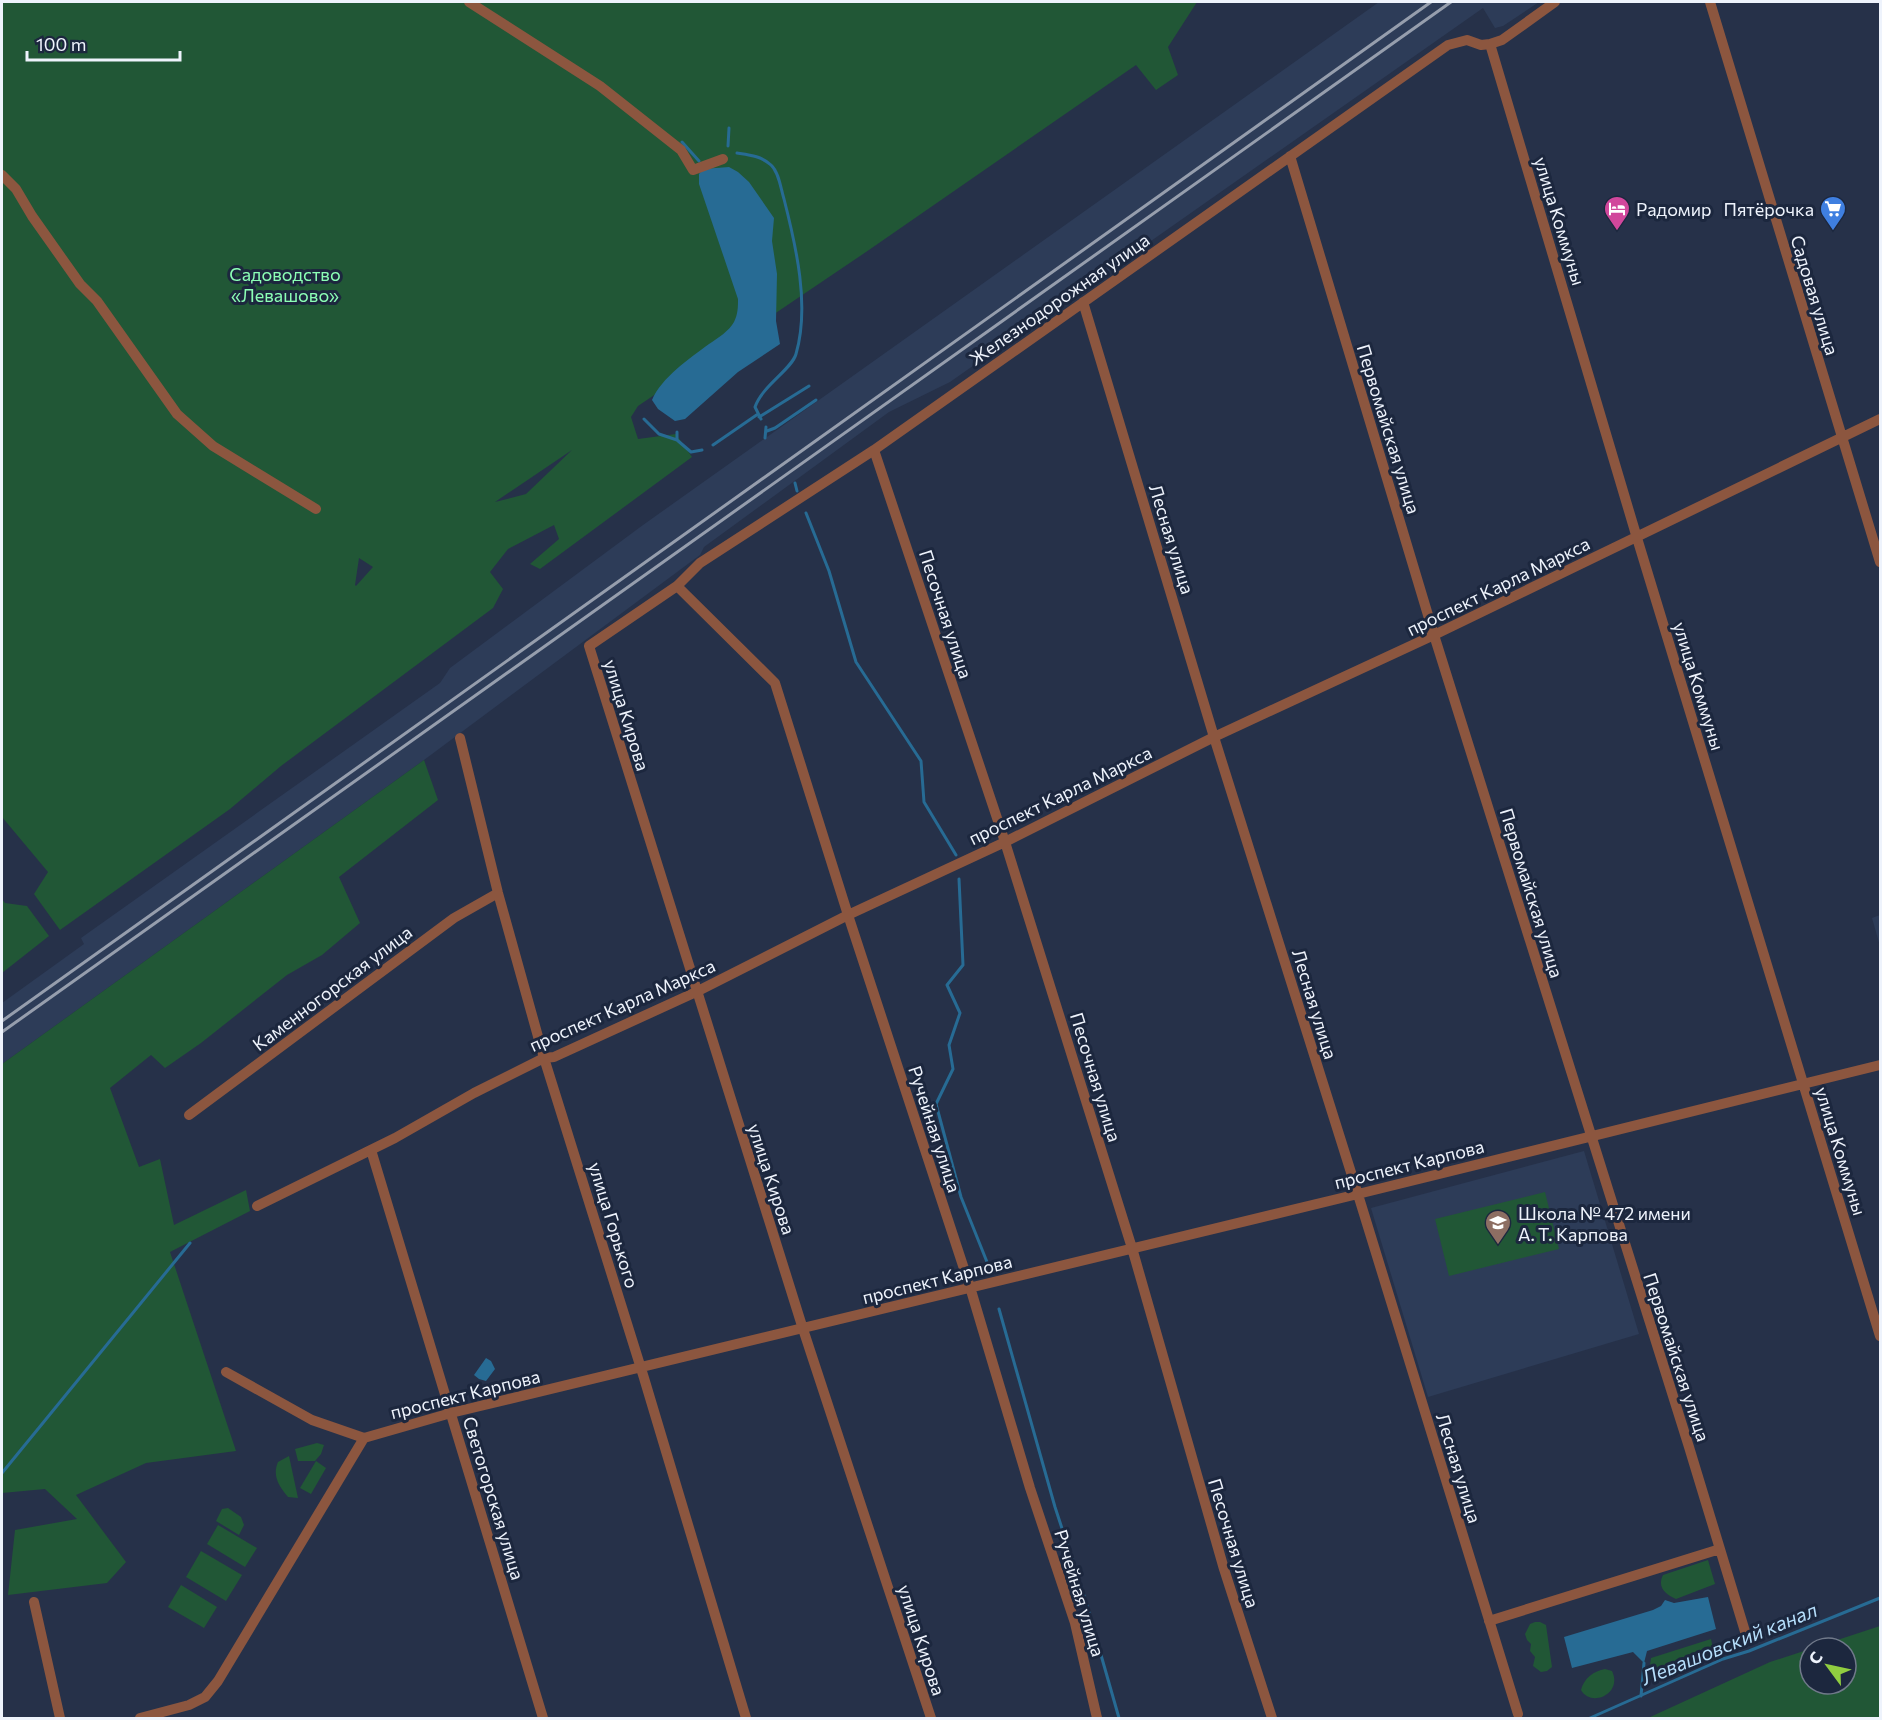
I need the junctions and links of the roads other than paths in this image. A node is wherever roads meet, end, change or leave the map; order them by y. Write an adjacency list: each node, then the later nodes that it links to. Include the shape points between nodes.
1 (469, 2): 6 (street, via 600,86 681,150 693,170)
2 (1556, 2): 4 (street, via 1502,40)
3 (1710, 2): 10 (street, Садовая улица)
4 (1490, 44): 5 (street, Железнодорожная улица, via 1467,40 1448,45); 13 (street, улица Коммуны)
5 (1290, 156): 8 (street, Железнодорожная улица); 16 (street, Первомайская улица)
6 (723, 159)
7 (2, 175): 12 (street, via 16,189 80,284 97,301 177,414 213,446)
8 (1083, 302): 11 (street, Железнодорожная улица); 18 (street, Лесная улица)
9 (1881, 419): 10 (street, проспект Карла Маркса)
10 (1841, 438): 13 (street, проспект Карла Маркса); 14 (street, Садовая улица)
11 (874, 450): 15 (street, Железнодорожная улица, via 700,563); 20 (street, Песочная улица)
12 (316, 509)
13 (1637, 538): 16 (street, проспект Карла Маркса); 26 (street, улица Коммуны)
14 (1881, 562)
15 (676, 586): 17 (street, Железнодорожная улица); 22 (street, Ручейная улица, via 775,683)
16 (1434, 635): 18 (street, проспект Карла Маркса); 28 (street, Первомайская улица)
17 (589, 646): 23 (street, улица Кирова)
18 (1214, 737): 20 (street, проспект Карла Маркса); 30 (street, Лесная улица)
19 (460, 738): 21 (street, улица Горького)
20 (1005, 842): 22 (street, проспект Карла Маркса); 32 (street, Песочная улица)
21 (498, 893): 24 (street, улица Горького); 27 (street, Каменногорская улица, via 454,918)
22 (848, 915): 23 (street, проспект Карла Маркса); 33 (street, Ручейная улица)
23 (696, 992): 24 (street, проспект Карла Маркса, via 554,1057); 34 (street, улица Кирова)
24 (544, 1058): 29 (street, проспект Карла Маркса); 36 (street, улица Горького)
25 (1881, 1065): 26 (street, проспект Карпова)
26 (1804, 1084): 28 (street, проспект Карпова); 35 (street, улица Коммуны)
27 (189, 1115)
28 (1591, 1136): 30 (street, проспект Карпова); 40 (street, Первомайская улица)
29 (371, 1150): 31 (street, проспект Карла Маркса); 38 (street, Светогорская улица)
30 (1358, 1194): 32 (street, проспект Карпова); 42 (street, Лесная улица)
31 (257, 1206)
32 (1132, 1248): 33 (street, проспект Карпова); 51 (street, Песочная улица, via 1224,1569)
33 (970, 1287): 34 (street, проспект Карпова); 50 (street, Ручейная улица, via 1075,1623)
34 (802, 1329): 36 (street, проспект Карпова); 49 (street, улица Кирова)
35 (1881, 1336)
36 (641, 1368): 38 (street, проспект Карпова); 48 (street, улица Горького)
37 (226, 1372): 39 (street, via 312,1420)
38 (451, 1413): 39 (street, проспект Карпова); 47 (street, Светогорская улица)
39 (364, 1438): 46 (street, via 218,1681 205,1697 189,1705)
40 (1720, 1549): 42 (street); 43 (street, Первомайская улица)
41 (34, 1602): 45 (street)
42 (1489, 1621): 44 (street, Лесная улица)
43 (1747, 1638)
44 (1518, 1714)
45 (60, 1719)
46 (140, 1719)
47 (543, 1719)
48 (746, 1719)
49 (931, 1719)
50 (1097, 1719)
51 (1272, 1719)

